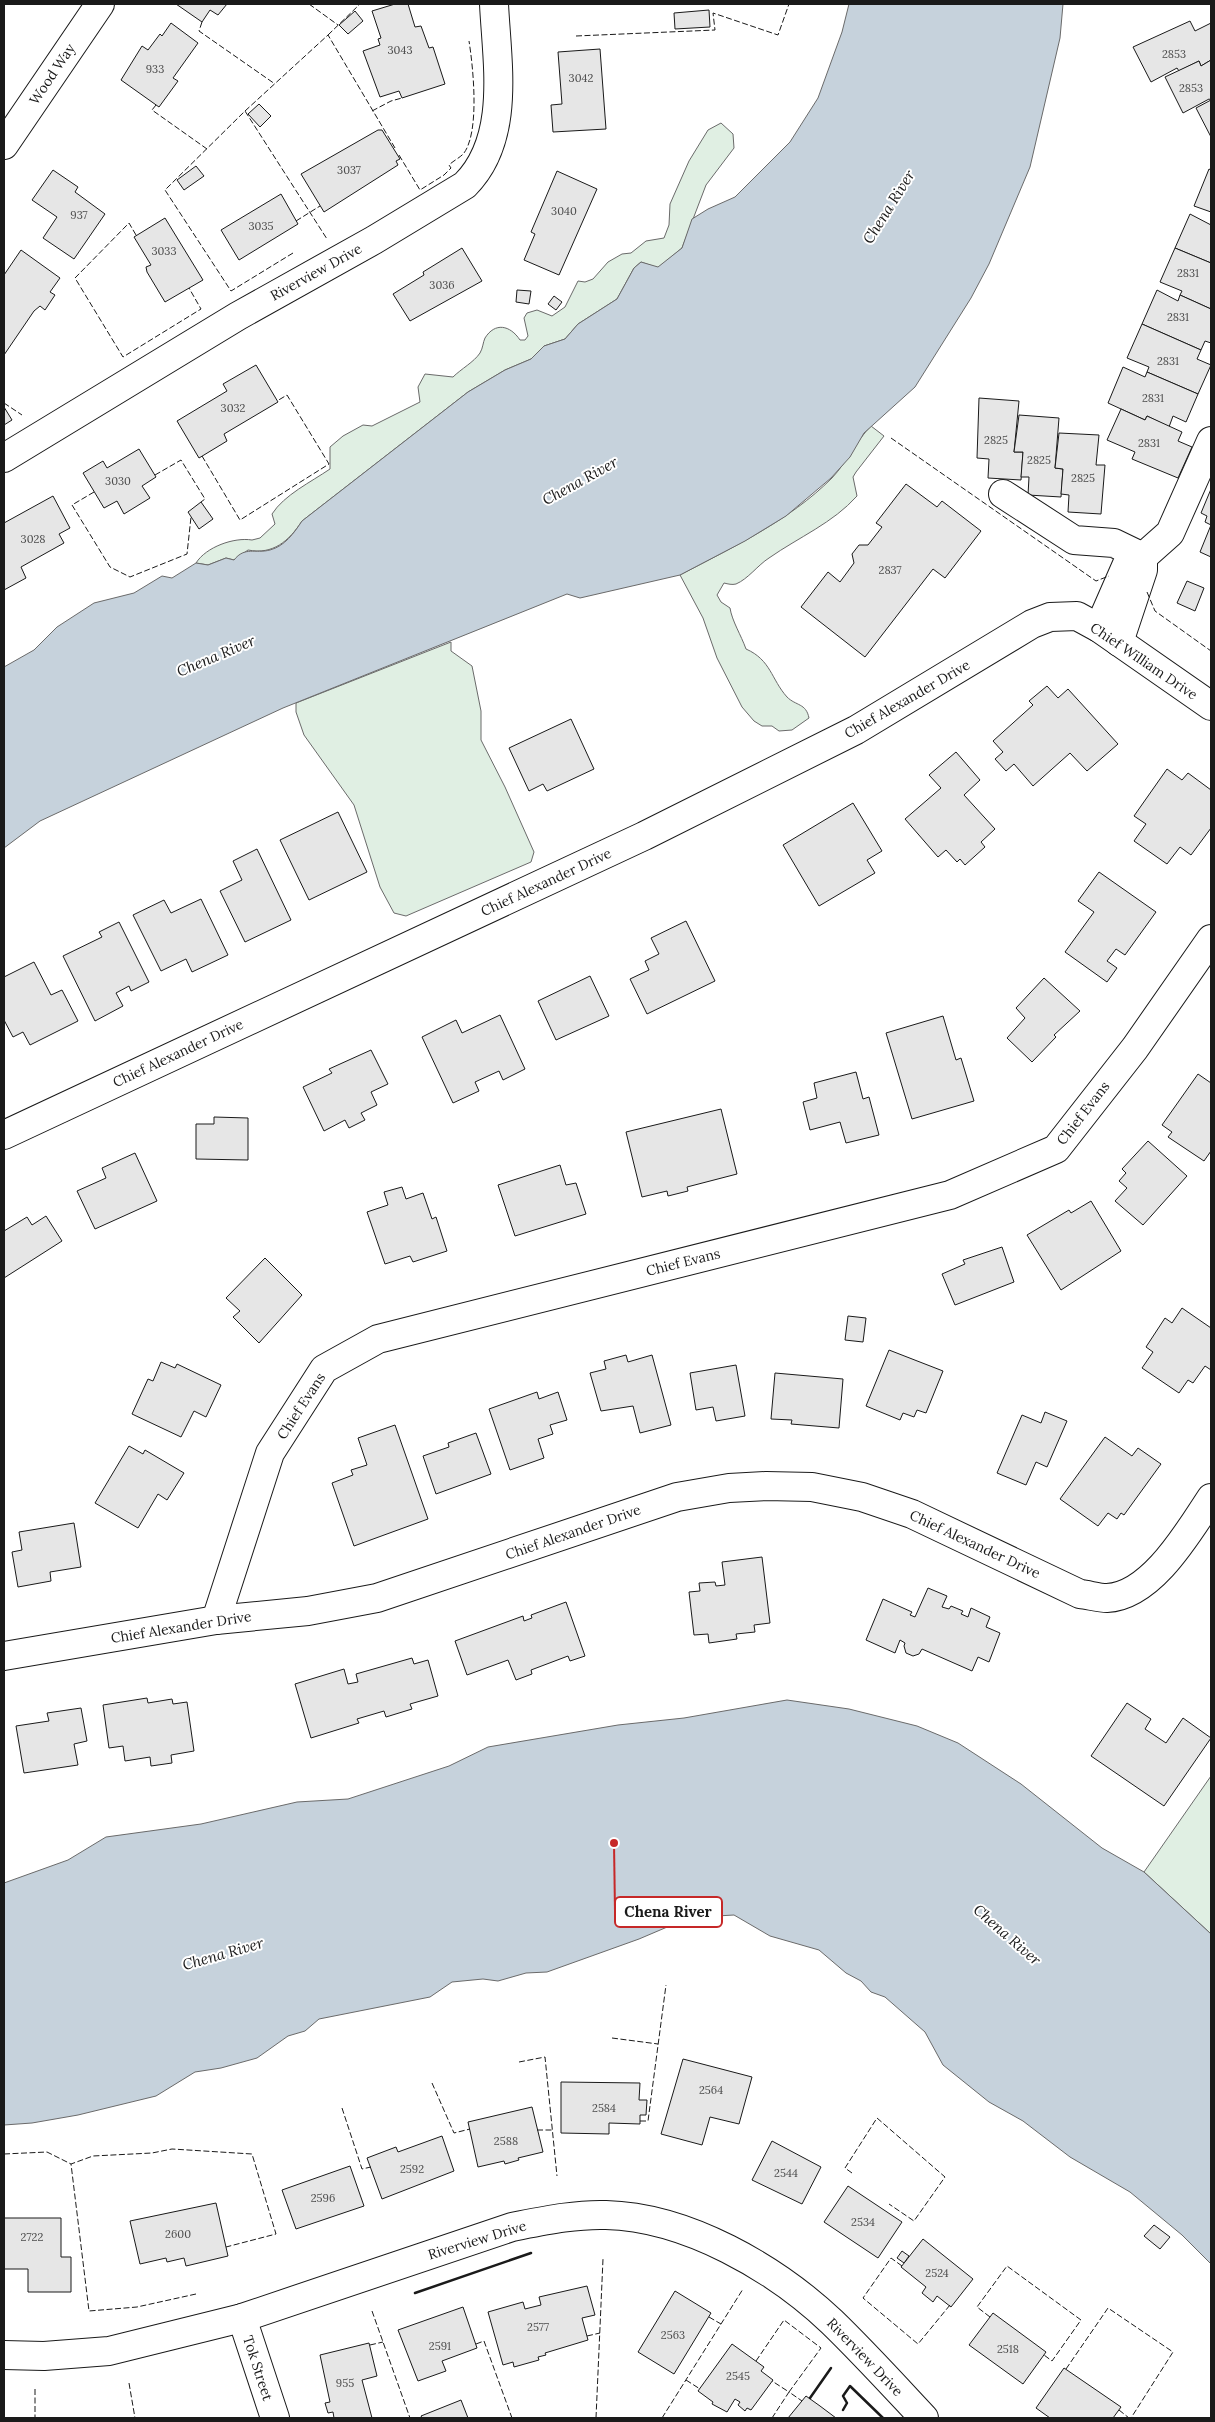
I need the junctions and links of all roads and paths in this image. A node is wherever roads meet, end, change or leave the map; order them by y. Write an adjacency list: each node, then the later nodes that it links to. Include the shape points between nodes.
1 (100, 4): 3 (street, Wood Way)
2 (494, 4): 5 (street, Riverview Drive, via 498,92 493,140 477,173 465,186 238,316)
3 (4, 145)
4 (1211, 441): 7 (street, via 1170,533)
5 (4, 458)
6 (1003, 494): 7 (street, via 1074,540 1114,543)
7 (1143, 557): 8 (street, via 1143,570)
8 (1098, 629): 9 (street, Chief William Drive); 11 (street, Chief Alexander Drive, via 1050,617 1032,624 856,730 644,836)
9 (1211, 706)
10 (1211, 939): 13 (street, Chief Evans, via 1135,1048 1056,1148 950,1195 378,1339 324,1369 270,1454)
11 (4, 1134)
12 (1211, 1498): 13 (street, Chief Alexander Drive, via 1170,1558 1128,1593 1108,1598 1080,1594 912,1514 862,1497 812,1487 766,1486 729,1488 676,1497 377,1598 308,1611)
13 (216, 1620): 14 (street, Chief Alexander Drive)
14 (4, 1656)
15 (242, 2318): 16 (street, Riverview Drive, via 109,2351 44,2356); 17 (street, Tok Street); 18 (street, Riverview Drive, via 512,2227 606,2215 638,2219 698,2236 765,2271 833,2323)
16 (4, 2355)
17 (275, 2418)
18 (924, 2418)

